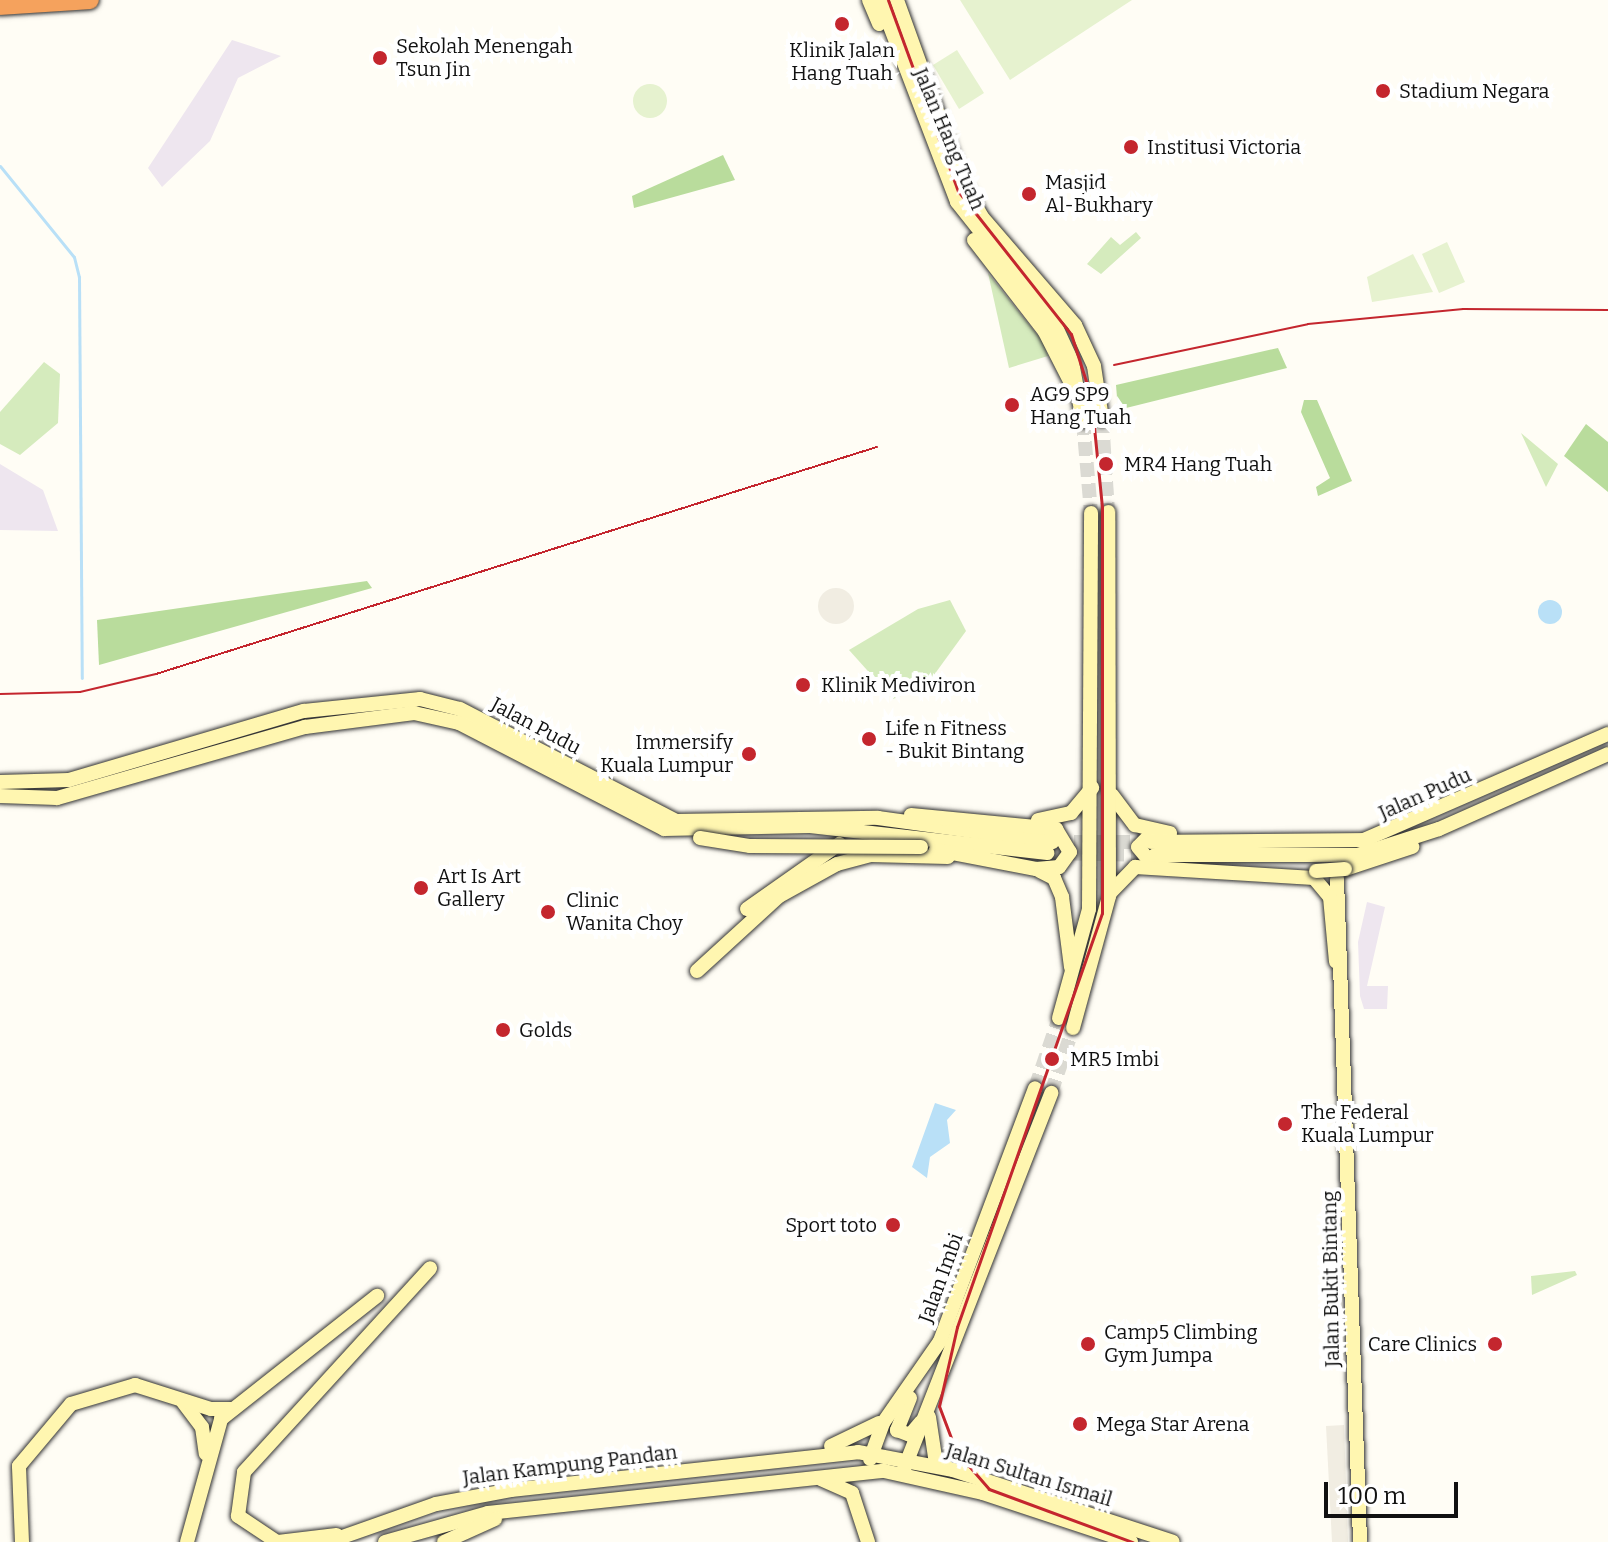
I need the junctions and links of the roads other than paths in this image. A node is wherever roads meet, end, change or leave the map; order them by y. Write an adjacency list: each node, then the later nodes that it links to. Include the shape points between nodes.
1 (90, 0): 5 (highway)
2 (869, 0): 6 (main road, Jalan Hang Tuah, via 953,209 1054,352 1082,414 1055,325 957,202)
3 (880, 0): 6 (main road, Jalan Hang Tuah)
4 (900, 0): 6 (main road, Jalan Hang Tuah)
5 (0, 6)
6 (926, 100): 7 (main road, Jalan Hang Tuah, via 982,217 1075,325 1094,366)
7 (1102, 419)
8 (1108, 512): 14 (main road)
9 (1091, 513): 13 (main road)
10 (1608, 734): 21 (main road, Jalan Pudu, via 1424,816 1347,843)
11 (1608, 754): 19 (main road, Jalan Pudu)
12 (0, 782): 16 (main road, Jalan Pudu, via 69,780 337,704 420,699 460,709 663,818 689,823)
13 (1095, 782): 17 (main road, via 1078,808 1059,818); 31 (main road, via 1089,909)
14 (1111, 793): 21 (main road); 28 (main road)
15 (0, 796): 18 (main road, Jalan Pudu, via 57,798 328,721 414,713 459,723)
16 (783, 815): 17 (main road, via 847,810); 20 (main road, Jalan Pudu, via 878,818 1050,848)
17 (994, 820): 24 (main road, via 1064,836 1069,858)
18 (647, 823): 20 (main road, Jalan Pudu, via 686,833 810,826); 22 (main road, bridge, via 750,846 921,847)
19 (1439, 829): 23 (main road, Jalan Pudu, via 1358,855); 27 (main road, via 1402,852)
20 (882, 834): 29 (main road, via 846,839)
21 (1153, 849): 23 (main road, Jalan Pudu); 26 (main road); 28 (main road, via 1126,871)
22 (960, 855): 24 (main road); 30 (main road, via 870,855 837,864 779,896)
23 (1287, 860): 25 (main road)
24 (1036, 869): 31 (main road, via 1058,884)
25 (1318, 869): 26 (main road); 27 (main road, bridge)
26 (1272, 873): 32 (main road, via 1314,878 1329,892)
27 (1341, 874): 32 (main road)
28 (1109, 896): 34 (main road)
29 (747, 909)
30 (697, 971)
31 (1072, 975): 33 (main road)
32 (1345, 1014): 64 (main road, Jalan Bukit Bintang)
33 (1059, 1018)
34 (1073, 1028)
35 (1035, 1088): 39 (main road, Jalan Imbi)
36 (1051, 1093): 43 (main road, Jalan Imbi)
37 (430, 1268): 54 (main road, via 261,1446 236,1496)
38 (377, 1296): 41 (main road, via 261,1395)
39 (927, 1365): 42 (main road, Jalan Imbi); 43 (main road, via 897,1430 910,1435)
40 (178, 1397): 41 (main road); 46 (main road, via 202,1427); 55 (main road, via 135,1385 85,1394 49,1422 19,1466)
41 (233, 1409): 46 (main road, via 215,1430)
42 (891, 1410): 44 (main road, Jalan Imbi); 45 (main road, via 855,1440)
43 (929, 1413): 47 (main road, Jalan Imbi); 48 (main road, via 935,1457)
44 (872, 1452): 45 (main road, Jalan Kampung Pandan); 47 (main road); 49 (main road, Jalan Imbi)
45 (745, 1462): 51 (main road, via 809,1466); 53 (main road, Jalan Kampung Pandan, via 461,1498)
46 (206, 1467): 56 (main road)
47 (905, 1467): 48 (main road, Jalan Sultan Ismail); 49 (main road, Jalan Sultan Ismail); 62 (main road, Jalan Sultan Ismail)
48 (953, 1470): 63 (main road, Jalan Sultan Ismail)
49 (869, 1471): 50 (main road, Jalan Kampung Pandan)
50 (786, 1478): 51 (main road, Jalan Kampung Pandan); 61 (main road, via 846,1486)
51 (769, 1479): 52 (main road, Jalan Kampung Pandan, via 655,1500)
52 (522, 1510): 59 (main road, Jalan Kampung Pandan, via 455,1519); 60 (main road)
53 (353, 1533): 57 (main road); 58 (main road, Jalan Kampung Pandan)
54 (245, 1534): 57 (main road)
55 (22, 1542)
56 (187, 1542)
57 (278, 1542)
58 (328, 1542)
59 (385, 1542)
60 (444, 1542)
61 (868, 1542)
62 (1131, 1542)
63 (1173, 1542)
64 (1360, 1542)

